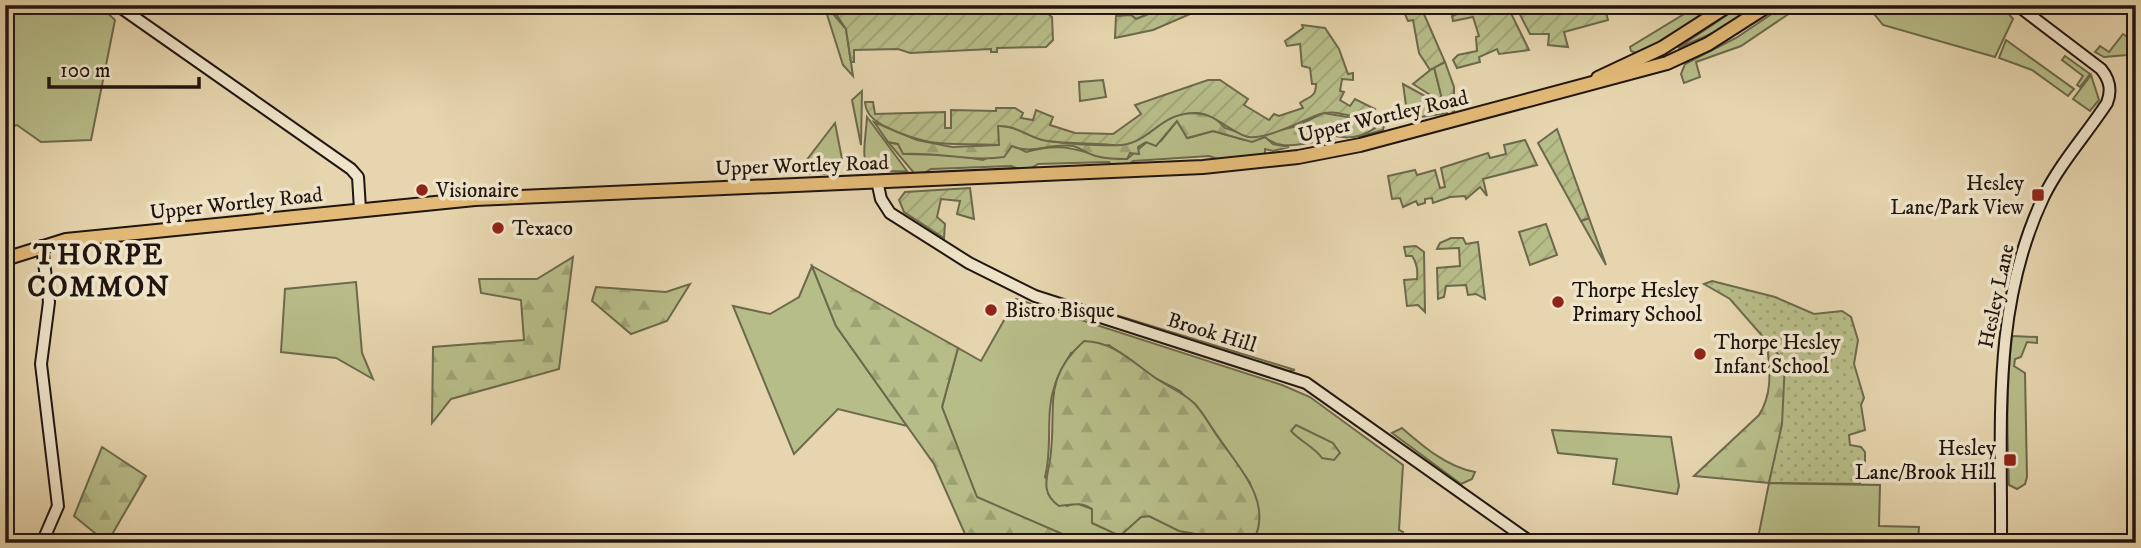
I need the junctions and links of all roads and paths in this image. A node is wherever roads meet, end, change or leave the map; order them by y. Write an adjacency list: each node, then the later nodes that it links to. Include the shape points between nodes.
1 (117, 5): 7 (street, via 351,169 358,177)
2 (1729, 5): 5 (main road, Upper Wortley Road, via 1662,48)
3 (1769, 5): 5 (main road, Upper Wortley Road, via 1708,44 1667,63 1616,79)
4 (2017, 5): 12 (street, Hesley Lane, via 2109,80 2107,103 2048,189 2019,265 1999,380)
5 (1595, 80): 6 (main road, Upper Wortley Road, via 1311,155 1203,167)
6 (877, 181): 7 (main road, Upper Wortley Road); 11 (street, Brook Hill, via 890,212 1008,285 1306,383)
7 (360, 209): 8 (main road, Upper Wortley Road, via 122,233)
8 (42, 246): 9 (main road, Upper Wortley Road); 10 (street, via 49,302 41,364 58,506)
9 (5, 259)
10 (42, 543)
11 (1532, 543)
12 (2001, 543)

